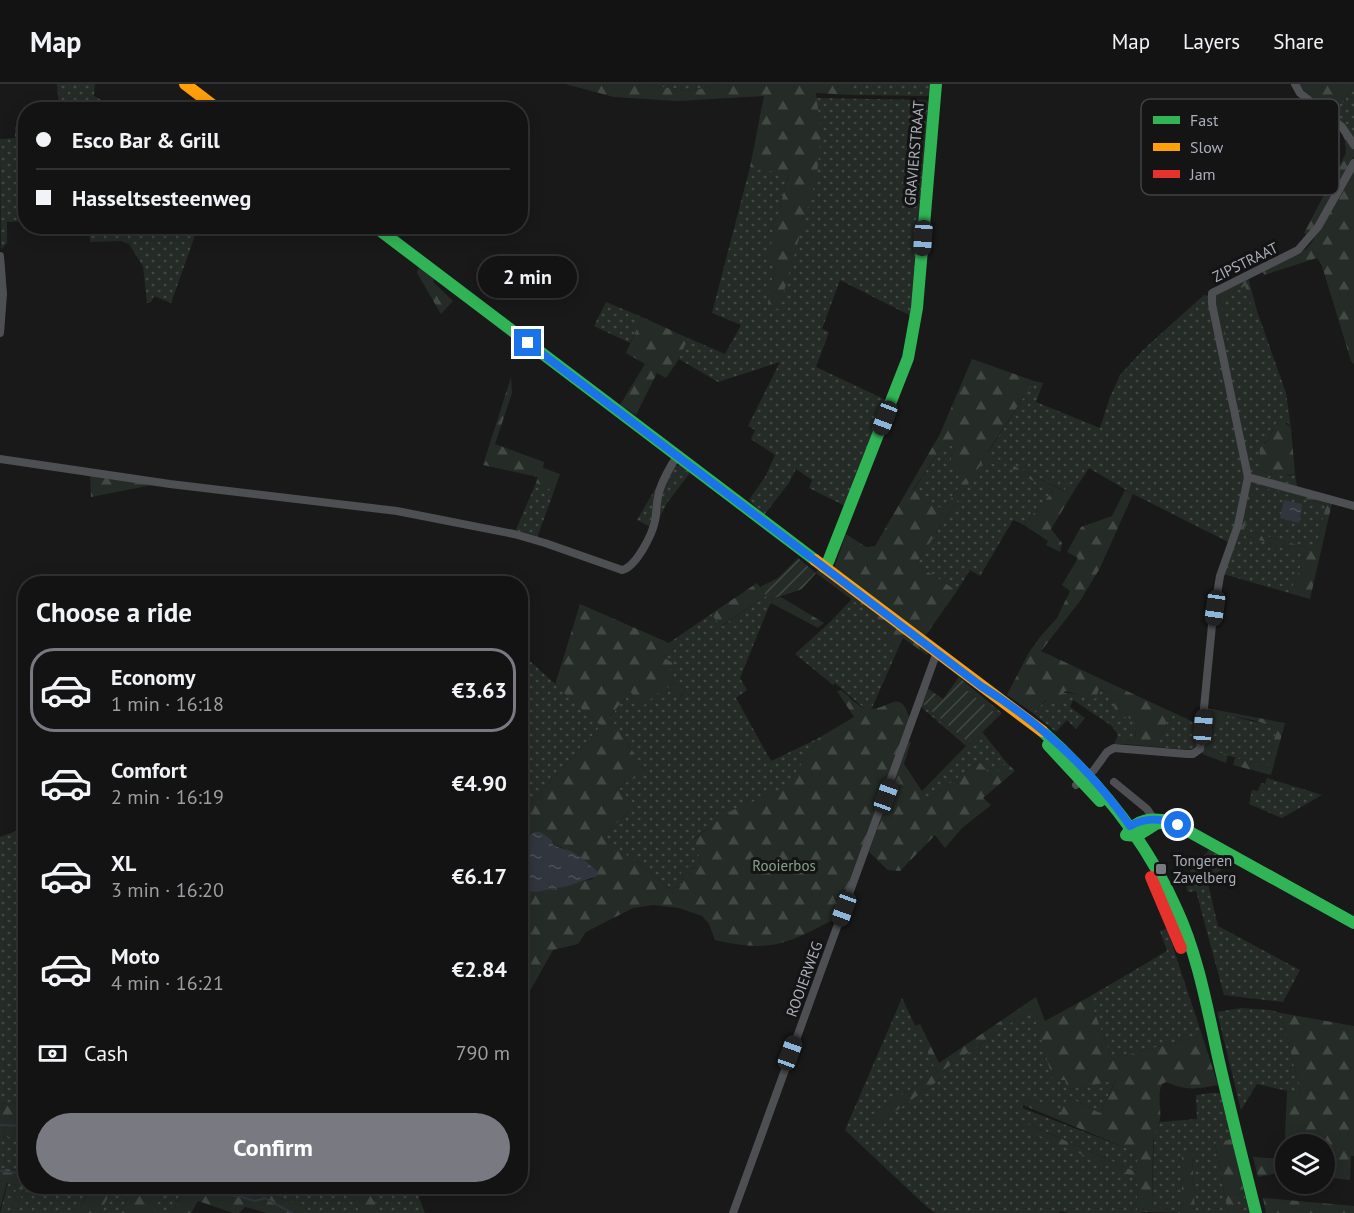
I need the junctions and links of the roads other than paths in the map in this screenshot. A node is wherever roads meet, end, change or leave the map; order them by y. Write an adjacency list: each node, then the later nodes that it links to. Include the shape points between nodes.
1 (185, 84): 5 (main road)
2 (936, 84): 18 (main road, GRAVIERSTRAAT, via 913,337 901,378)
3 (1295, 84): 4 (street)
4 (1307, 99)
5 (209, 102)
6 (1339, 125): 7 (street)
7 (1354, 145)
8 (1354, 163): 9 (street, ZIPSTRAAT)
9 (1339, 190)
10 (1336, 195): 16 (street, ZIPSTRAAT, via 1318,227 1298,250 1212,293)
11 (385, 234): 14 (main road)
12 (0, 256): 13 (street)
13 (0, 333)
14 (677, 456): 15 (street, via 658,492 655,522 648,538 633,564 622,570 514,534 398,511); 18 (main road)
15 (0, 459)
16 (1248, 477): 17 (street); 20 (street, via 1238,525 1220,576 1200,748 1193,754 1114,748)
17 (1354, 506)
18 (824, 567): 19 (main road)
19 (937, 652): 20 (main road, via 1067,751); 25 (street, ROOIERWEG)
20 (1082, 780): 23 (main road)
21 (1114, 782): 22 (street, via 1148,809)
22 (1155, 822): 23 (main road); 24 (main road, via 1170,821)
23 (1131, 832): 26 (main road, via 1160,874 1196,961)
24 (1354, 923)
25 (733, 1213)
26 (1256, 1213)

